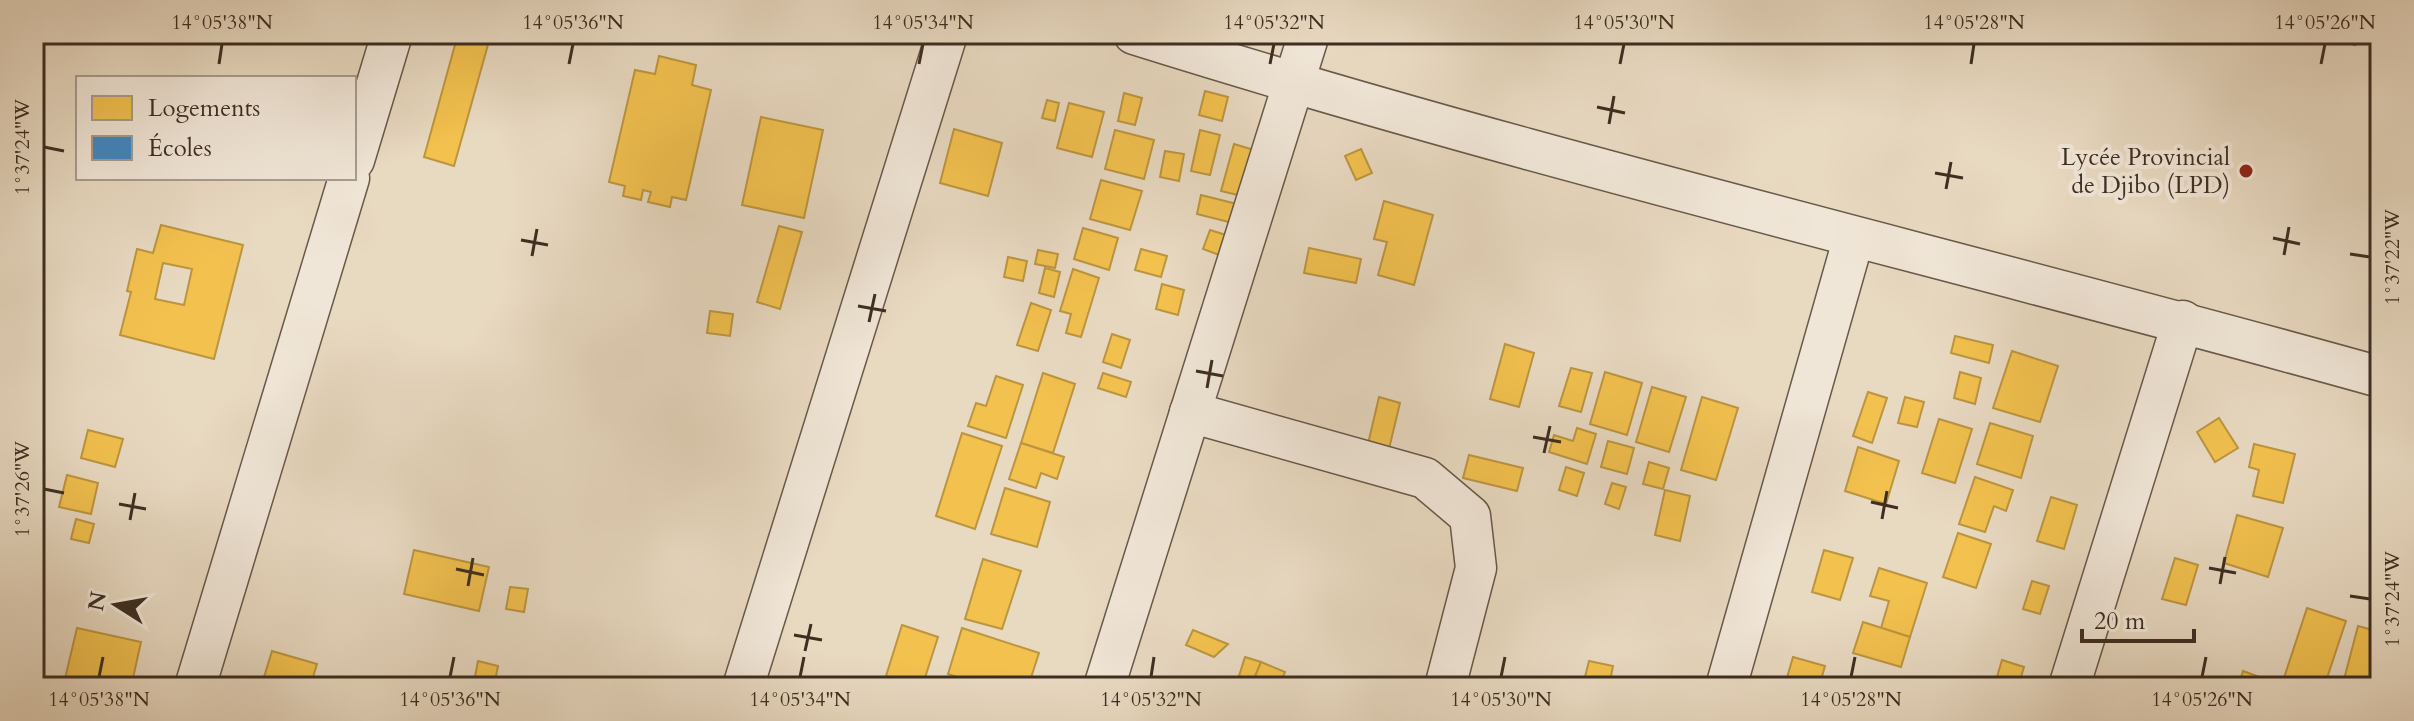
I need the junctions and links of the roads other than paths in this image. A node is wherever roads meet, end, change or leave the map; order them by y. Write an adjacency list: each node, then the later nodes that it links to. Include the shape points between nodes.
1 (392, 34): 6 (street)
2 (947, 34): 13 (street)
3 (1134, 34): 5 (street)
4 (1309, 34): 5 (street)
5 (1293, 84): 8 (street); 11 (street)
6 (356, 153)
7 (348, 180): 12 (street)
8 (1854, 237): 9 (street); 16 (street)
9 (2183, 321): 10 (street); 17 (street)
10 (2380, 377)
11 (1190, 412): 14 (street); 15 (street, via 1425,478 1470,516 1476,568)
12 (195, 687)
13 (743, 687)
14 (1104, 687)
15 (1445, 687)
16 (1726, 687)
17 (2069, 687)

